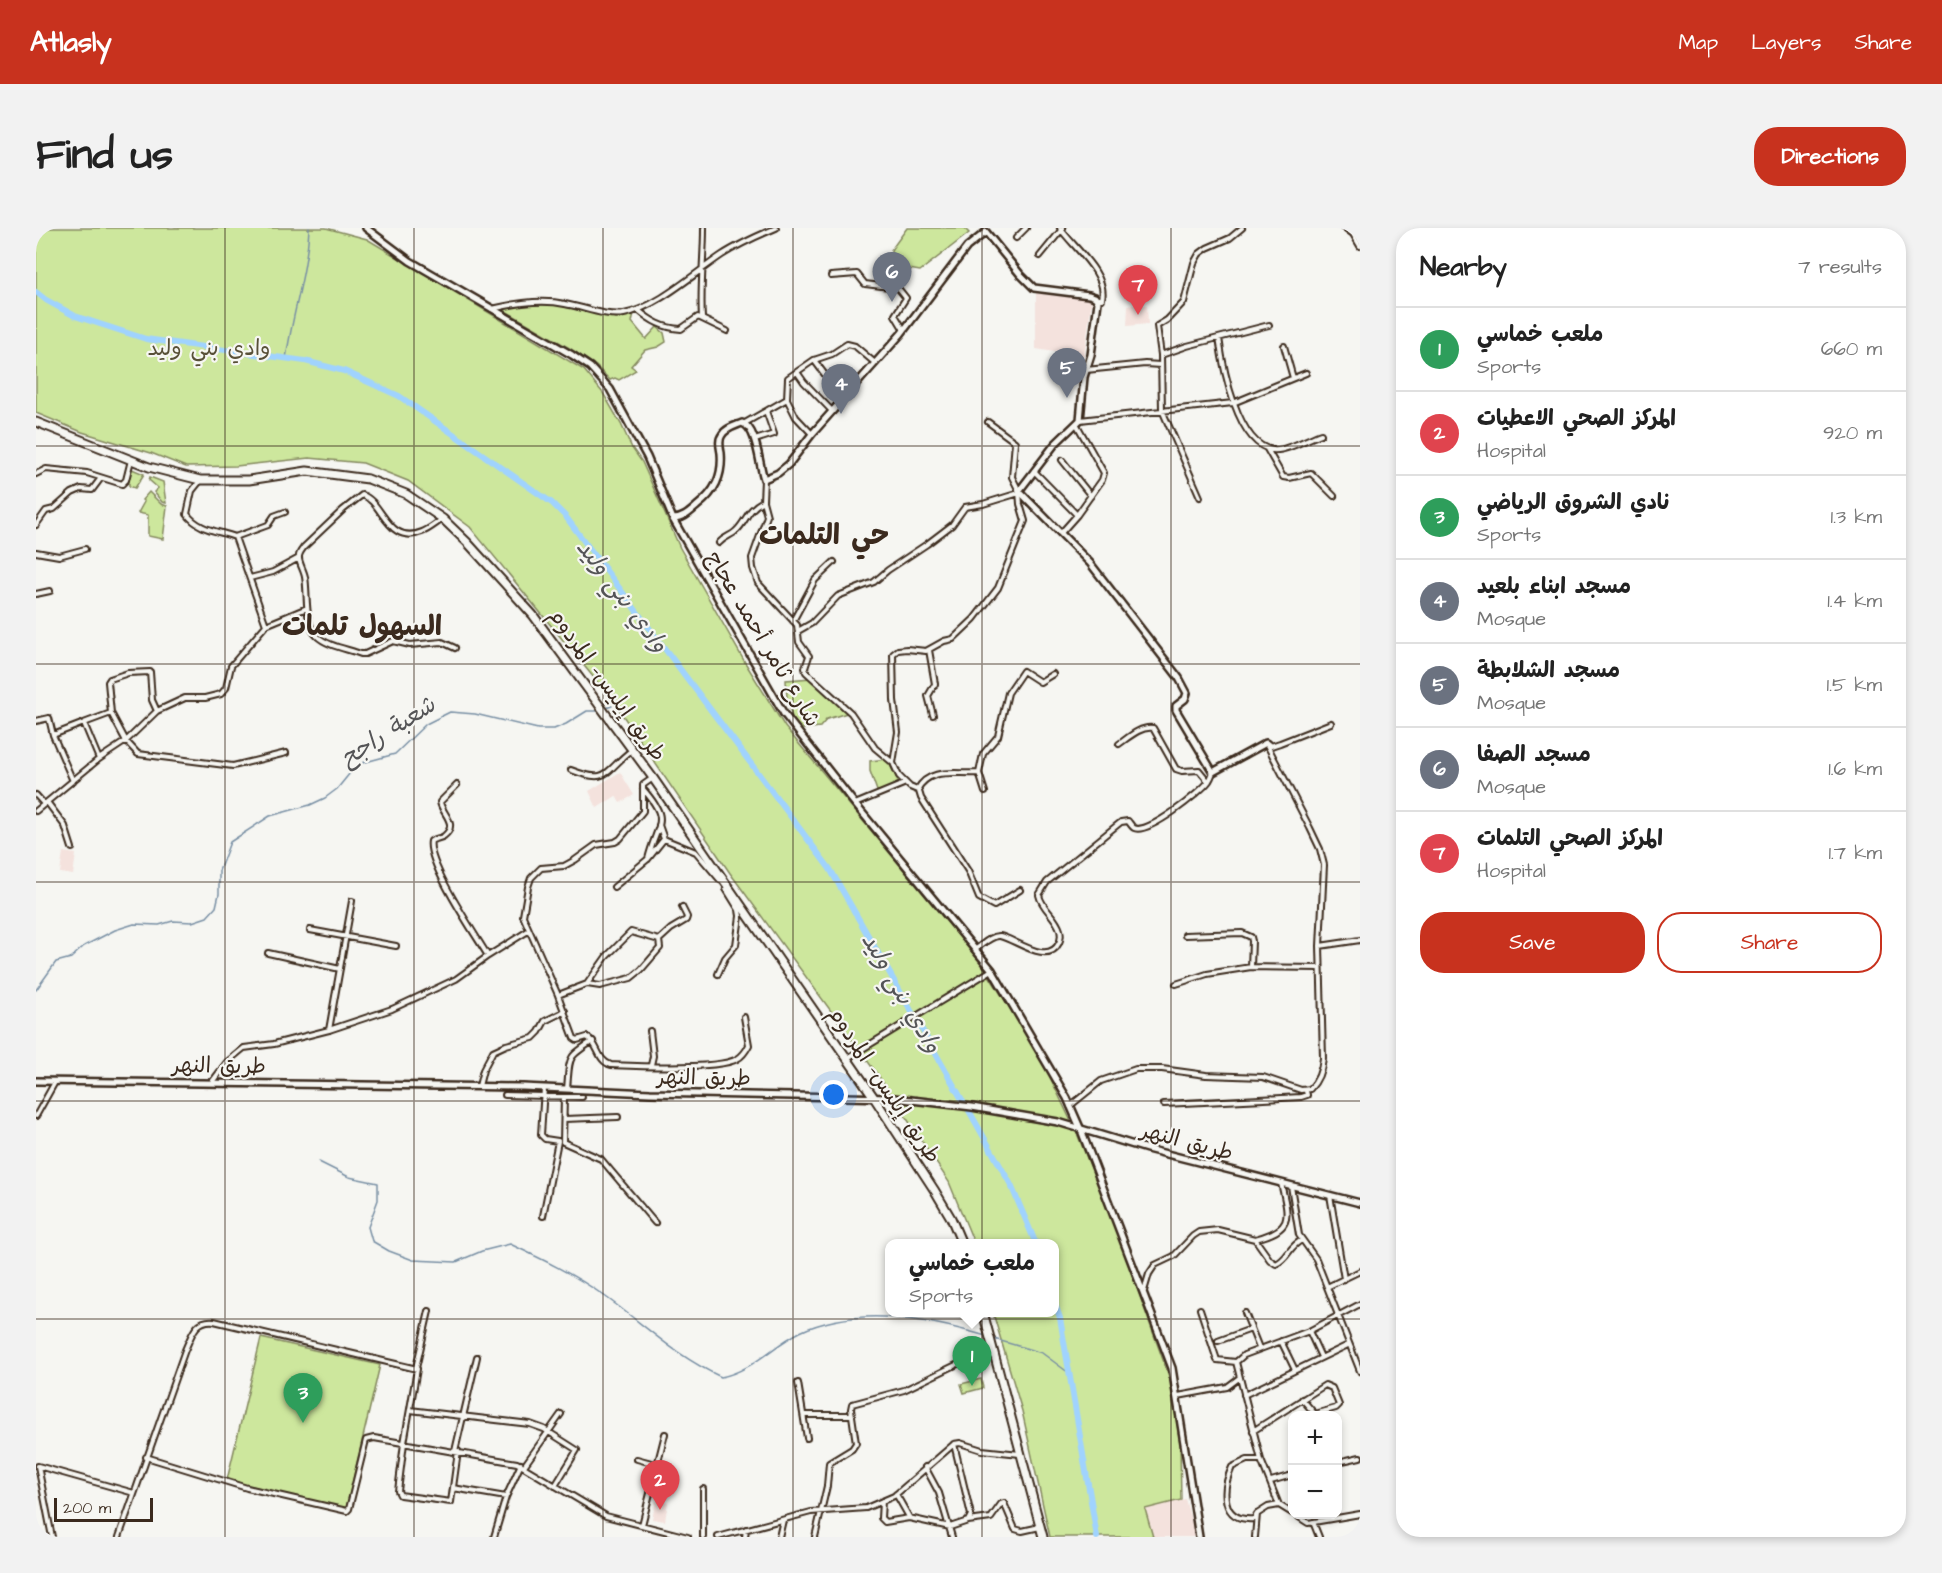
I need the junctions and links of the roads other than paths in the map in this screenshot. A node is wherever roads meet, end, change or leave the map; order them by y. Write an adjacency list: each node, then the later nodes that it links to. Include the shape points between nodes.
1 (366, 228): 15 (main road, شارع ثامر أحمد عجاج, via 410,261)
2 (704, 228): 12 (street)
3 (776, 228): 12 (street, via 739,244)
4 (1026, 228): 9 (street)
5 (1242, 228): 23 (street, via 1199,254 1184,302 1157,326)
6 (1345, 228): 10 (street)
7 (1062, 229): 11 (street); 14 (street, via 1102,285 1102,299)
8 (988, 230): 14 (main road, via 1034,288); 19 (main road, via 966,247)
9 (1016, 238)
10 (1360, 246)
11 (1040, 256)
12 (702, 269): 16 (street); 17 (street)
13 (831, 276): 19 (street, via 857,274 865,284 898,288 906,298 895,315)
14 (1098, 299): 27 (main road, via 1095,335)
15 (492, 309): 16 (street, via 515,303 550,302 615,315); 60 (main road, شارع ثامر أحمد عجاج, via 590,367 610,389 647,457)
16 (638, 310): 17 (street, via 656,324 678,329 695,317)
17 (702, 318): 20 (street)
18 (1269, 325): 21 (street)
19 (904, 330): 25 (main road)
20 (727, 331)
21 (1219, 338): 23 (street); 33 (street)
22 (1284, 346): 30 (street)
23 (1161, 355): 26 (street)
24 (814, 360): 25 (street, via 850,344); 28 (street); 32 (street)
25 (875, 363): 32 (main road)
26 (1160, 365): 27 (street); 34 (street)
27 (1086, 370): 39 (main road)
28 (798, 372): 31 (street, via 787,381); 36 (street)
29 (1306, 373): 30 (street)
30 (1293, 378): 33 (street)
31 (787, 399): 35 (street); 41 (street, via 796,417)
32 (843, 399): 36 (main road)
33 (1233, 403): 34 (street); 44 (street, via 1251,435)
34 (1162, 410): 39 (street); 55 (street)
35 (766, 411): 40 (street); 43 (street, via 774,434)
36 (832, 411): 41 (main road)
37 (36, 422): 45 (highway, طريق إيليس- المردوم)
38 (988, 422): 52 (street, via 1015,442 1012,477)
39 (1078, 422): 47 (main road); 53 (street, via 1104,473)
40 (745, 423): 43 (main road); 60 (main road, via 726,430 720,437 720,475 711,493 680,519)
41 (812, 434): 50 (main road, via 789,464)
42 (1321, 434): 44 (street, via 1280,450)
43 (755, 440): 50 (main road)
44 (1267, 448): 54 (street, via 1283,477 1311,473)
45 (132, 459): 49 (street, via 124,483); 51 (highway, طريق إيليس- المردوم, via 157,470)
46 (1062, 460): 53 (street)
47 (1034, 471): 52 (main road); 58 (street)
48 (36, 474): 49 (street, via 46,469)
49 (101, 478): 61 (street, via 92,490 81,489 46,511)
50 (764, 479): 56 (street)
51 (200, 480): 59 (highway, طريق إيليس- المردوم, via 249,480 307,471 352,475 406,494); 63 (street, via 192,491 187,514 214,532)
52 (1019, 492): 62 (main road); 75 (street, via 964,507 952,525 927,544 874,582 838,596 812,623); 77 (street, via 1025,521 998,588 960,635)
53 (1090, 496): 58 (street)
54 (1334, 496)
55 (1200, 497)
56 (764, 501): 64 (street, via 752,509 736,532); 73 (street, via 766,516 752,558 753,568 758,583)
57 (285, 512): 63 (street, via 274,516 268,525)
58 (1077, 515): 62 (street)
59 (443, 519): 67 (street, via 420,533 401,532 388,524 368,497 362,495 304,547); 89 (highway, طريق إيليس- المردوم, via 533,615)
60 (673, 519): 106 (main road, شارع ثامر أحمد عجاج, via 783,714)
61 (36, 525)
62 (1061, 533): 94 (main road, via 1111,588 1179,678 1187,693 1176,710)
63 (235, 537): 69 (street)
64 (719, 543)
65 (85, 549): 66 (street, via 58,556)
66 (36, 552)
67 (299, 558): 69 (street, via 273,572); 72 (street, via 306,580)
68 (834, 562): 73 (street, via 815,580)
69 (250, 578): 74 (street)
70 (50, 591): 71 (street)
71 (36, 594)
72 (307, 608): 74 (street); 76 (street, via 317,636 361,654 393,641 410,645 442,642)
73 (793, 621): 75 (street)
74 (266, 625): 79 (street, via 231,666 221,693 185,698)
75 (798, 631): 92 (street, via 799,642 809,656 806,672 838,699 875,748)
76 (455, 648)
77 (929, 650): 81 (street, via 935,684 928,696); 92 (street, via 906,649 893,654 898,732)
78 (1053, 674): 95 (street, via 1040,682 1023,672 1013,684 998,736 982,754)
79 (157, 711): 80 (street, via 152,700 151,675 147,672 110,679); 86 (street)
80 (111, 713): 83 (street); 86 (street)
81 (933, 715)
82 (36, 721): 85 (street, via 49,718)
83 (84, 723): 85 (street); 91 (street)
84 (1331, 723): 87 (street, via 1271,746)
85 (53, 735): 97 (street)
86 (126, 741): 90 (street, via 142,755 233,766); 91 (street)
87 (1266, 743): 94 (main road); 124 (street, via 1322,856)
88 (1119, 744): 98 (street, via 1140,730 1154,728 1176,769 1199,770)
89 (632, 750): 93 (street, via 603,775); 96 (highway, طريق إيليس- المردوم)
90 (286, 753)
91 (99, 759): 97 (street)
92 (893, 763): 99 (street)
93 (570, 770)
94 (1213, 772): 98 (street)
95 (978, 773): 101 (street, via 939,772); 103 (street)
96 (653, 778): 102 (street); 112 (highway, طريق إيليس- المردوم)
97 (73, 781): 105 (street)
98 (1209, 781): 125 (street, via 1155,823 1138,829 1128,821 1121,822 1047,882 1039,895 1042,906 1061,932 1055,949 1034,951 1000,936)
99 (906, 783): 101 (street, via 913,789); 106 (street)
100 (457, 785): 127 (street, via 440,802 451,822 450,828 431,841 430,846 436,866)
101 (918, 787): 114 (street, via 921,798 968,871 979,898 994,906)
102 (643, 788): 108 (street, via 661,813); 118 (street, via 641,815 620,839 596,845 564,866 541,868 535,873 522,911)
103 (986, 792)
104 (36, 795): 105 (street)
105 (45, 803): 107 (street); 110 (street, via 65,826)
106 (855, 804): 125 (main road, شارع ثامر أحمد عجاج)
107 (36, 811)
108 (659, 825): 109 (street); 111 (street)
109 (664, 839): 111 (street); 112 (street, via 696,852)
110 (72, 848)
111 (648, 859): 113 (street)
112 (723, 882): 132 (street, via 740,916 736,945); 141 (highway, طريق إيليس- المردوم)
113 (614, 887)
114 (1020, 890)
115 (352, 901): 120 (street)
116 (682, 907): 121 (street, via 686,920)
117 (310, 930): 120 (street)
118 (528, 932): 127 (street); 135 (street)
119 (1185, 934): 128 (street, via 1246,934 1252,941)
120 (345, 938): 123 (street); 130 (street)
121 (659, 940): 133 (street, via 660,948 636,975 600,986); 133 (street, via 631,932 606,957)
122 (1360, 940): 124 (street)
123 (396, 946)
124 (1320, 946): 129 (street)
125 (976, 948): 131 (main road, شارع ثامر أحمد عجاج)
126 (268, 953): 130 (street)
127 (488, 956): 138 (street, via 447,984 392,1009)
128 (1251, 967): 129 (street); 134 (street)
129 (1320, 968): 149 (street, via 1322,1064 1314,1085)
130 (340, 969): 138 (street)
131 (992, 970): 141 (street); 155 (main road, شارع ثامر أحمد عجاج)
132 (718, 974)
133 (588, 984): 135 (street)
134 (1176, 984)
135 (558, 995): 136 (street)
136 (565, 1011): 140 (street, via 574,1038 587,1037); 146 (street, via 544,1021 533,1038 493,1050)
137 (744, 1017): 142 (street, via 749,1045 735,1060 674,1067)
138 (329, 1030): 145 (street, via 244,1048)
139 (650, 1031): 142 (street)
140 (593, 1041): 142 (street, via 608,1065); 148 (street, via 573,1054)
141 (846, 1059): 151 (highway, طريق إيليس- المردوم)
142 (651, 1065)
143 (36, 1081): 144 (main road, طريق النهر)
144 (55, 1082): 145 (main road, طريق النهر); 159 (street)
145 (212, 1082): 146 (main road, طريق النهر)
146 (479, 1086): 147 (main road, طريق النهر)
147 (544, 1088): 148 (main road, طريق النهر); 154 (street)
148 (566, 1089): 151 (main road, طريق النهر, via 724,1096)
149 (1306, 1090): 156 (street, via 1263,1077 1136,1069 1101,1081); 157 (street, via 1307,1095 1301,1097)
150 (505, 1095): 154 (street)
151 (873, 1096): 162 (main road, طريق النهر, via 1016,1113); 170 (highway, طريق إيليس- المردوم, via 939,1197)
152 (564, 1097): 153 (street); 154 (street); 161 (street)
153 (582, 1097)
154 (544, 1098): 163 (street, via 541,1135)
155 (1067, 1098): 156 (street); 158 (main road, شارع ثامر أحمد عجاج)
156 (1078, 1099): 158 (street)
157 (1164, 1104)
158 (1071, 1106): 162 (main road, شارع ثامر أحمد عجاج)
159 (36, 1116)
160 (618, 1118): 161 (street)
161 (564, 1119): 163 (street)
162 (1082, 1130): 164 (main road, طريق النهر); 176 (main road, شارع ثامر أحمد عجاج)
163 (561, 1142): 168 (street); 169 (street, via 601,1159)
164 (1281, 1183): 165 (main road, طريق النهر); 171 (street, via 1287,1212 1285,1224 1278,1232)
165 (1291, 1185): 166 (main road, طريق النهر); 172 (street, via 1296,1226)
166 (1330, 1195): 167 (main road, طريق النهر); 174 (street)
167 (1360, 1203)
168 (543, 1216)
169 (655, 1223)
170 (960, 1239)
171 (1256, 1239): 172 (street, via 1276,1264 1291,1246); 176 (street, via 1218,1230 1199,1232 1174,1256 1155,1265)
172 (1302, 1240): 175 (street, via 1316,1259)
173 (1360, 1271): 174 (street)
174 (1344, 1279): 175 (street)
175 (1327, 1287): 181 (street)
176 (1144, 1291): 199 (main road, شارع ثامر أحمد عجاج)
177 (1360, 1304): 181 (street)
178 (1200, 1309): 192 (street, via 1217,1360)
179 (429, 1311): 193 (street)
180 (1245, 1313): 183 (street)
181 (1338, 1316): 184 (street); 187 (street)
182 (984, 1317): 189 (highway)
183 (1251, 1329): 185 (street); 188 (street)
184 (1309, 1331): 186 (street); 191 (street)
185 (1218, 1341)
186 (1281, 1341): 188 (street); 194 (street)
187 (1348, 1344): 191 (street); 195 (street)
188 (1259, 1348): 192 (street)
189 (995, 1355): 204 (street, via 960,1363 904,1390 854,1403); 213 (highway)
190 (477, 1357): 205 (street)
191 (1322, 1358): 194 (street)
192 (1236, 1362): 196 (street)
193 (416, 1368): 201 (street); 214 (street, via 214,1321 201,1322 185,1350)
194 (1295, 1370): 198 (street)
195 (1360, 1371)
196 (1239, 1378): 198 (street); 199 (street, via 1227,1387)
197 (798, 1383): 203 (street)
198 (1244, 1395): 207 (street)
199 (1178, 1396): 257 (main road, شارع ثامر أحمد عجاج)
200 (1302, 1399): 200 (street, via 1327,1385 1339,1405 1315,1414); 207 (street)
201 (410, 1410): 205 (street); 210 (street)
202 (561, 1414): 206 (street)
203 (804, 1414): 204 (street); 209 (street)
204 (852, 1414): 232 (street, via 856,1443 829,1463)
205 (463, 1418): 206 (street, via 530,1424); 212 (street)
206 (549, 1431): 219 (street); 224 (street, via 577,1450)
207 (1253, 1431): 217 (street)
208 (665, 1434): 220 (street)
209 (807, 1438)
210 (404, 1443): 212 (street); 214 (street, via 366,1440 346,1511 247,1488); 225 (street, via 399,1493 451,1502)
211 (954, 1444): 213 (street); 221 (street); 239 (street, via 971,1515)
212 (457, 1451): 219 (street); 225 (street)
213 (1021, 1454): 243 (highway)
214 (146, 1457): 227 (street)
215 (1360, 1457): 218 (street)
216 (638, 1460): 220 (street)
217 (1261, 1460): 223 (street); 234 (street, via 1247,1460 1232,1467 1224,1496 1227,1506 1238,1516 1254,1519)
218 (1342, 1461)
219 (523, 1465): 224 (street); 229 (street)
220 (658, 1465): 241 (street)
221 (925, 1467): 228 (street); 242 (street)
222 (1288, 1476): 223 (street)
223 (1271, 1481): 231 (street)
224 (555, 1486): 241 (street, via 606,1516)
225 (453, 1488): 229 (street)
226 (704, 1489): 250 (street)
227 (134, 1493): 246 (street, via 38,1466); 247 (street)
228 (896, 1494): 230 (street); 236 (street)
229 (506, 1497): 248 (street)
230 (882, 1501): 232 (street, via 866,1508); 236 (street, via 881,1518 885,1522)
231 (1279, 1505): 233 (street); 234 (street)
232 (821, 1510): 238 (street); 254 (street)
233 (1288, 1511)
234 (1257, 1514): 258 (street)
235 (1360, 1514): 240 (street)
236 (909, 1518): 242 (street)
237 (1301, 1519): 240 (street)
238 (783, 1520): 244 (street); 253 (street)
239 (968, 1521): 242 (street); 243 (street, via 991,1518 1004,1503 1015,1529)
240 (1314, 1522): 259 (street)
241 (642, 1525): 245 (street)
242 (950, 1527): 255 (street)
243 (1041, 1527): 256 (highway)
244 (746, 1529): 251 (street); 252 (street)
245 (677, 1535): 249 (street)
246 (52, 1537)
247 (119, 1537)
248 (494, 1537)
249 (688, 1537)
250 (703, 1537)
251 (718, 1537)
252 (745, 1537)
253 (779, 1537)
254 (815, 1537)
255 (952, 1537)
256 (1043, 1537)
257 (1199, 1537)
258 (1255, 1537)
259 (1318, 1537)

